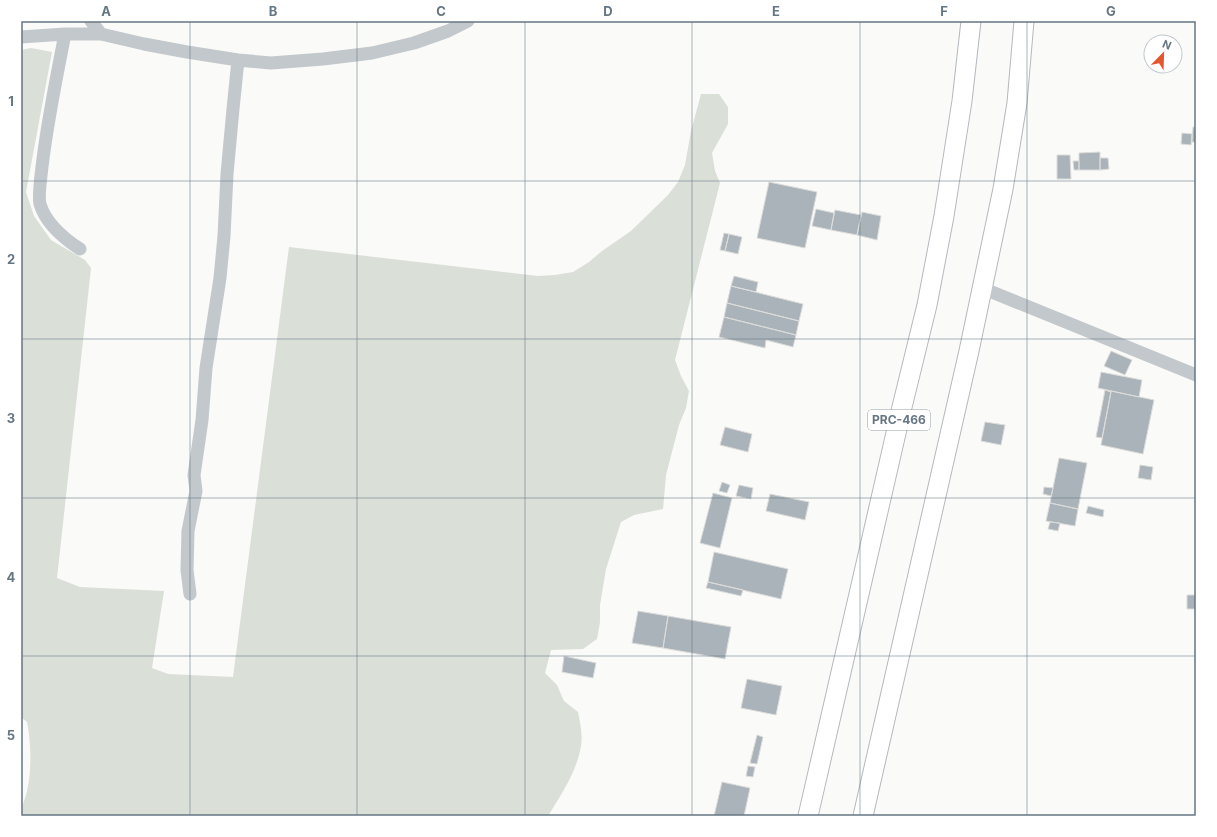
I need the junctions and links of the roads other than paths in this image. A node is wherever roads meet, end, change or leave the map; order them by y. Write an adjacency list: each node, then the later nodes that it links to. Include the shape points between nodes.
1 (91, 21): 6 (street)
2 (468, 21): 8 (street, via 414,43 372,53 271,63)
3 (971, 21): 13 (highway, PRC-466, via 962,101 927,305)
4 (1024, 21): 10 (highway, via 1017,103 1003,189)
5 (65, 34): 6 (street); 7 (street); 9 (street, via 46,134 39,202 55,230)
6 (101, 34): 8 (street)
7 (21, 37)
8 (238, 60): 12 (street, via 220,278 206,368 194,475 196,491 188,531 186,570)
9 (80, 249)
10 (982, 288): 11 (street); 14 (highway)
11 (1196, 375)
12 (190, 594)
13 (808, 816)
14 (863, 816)

